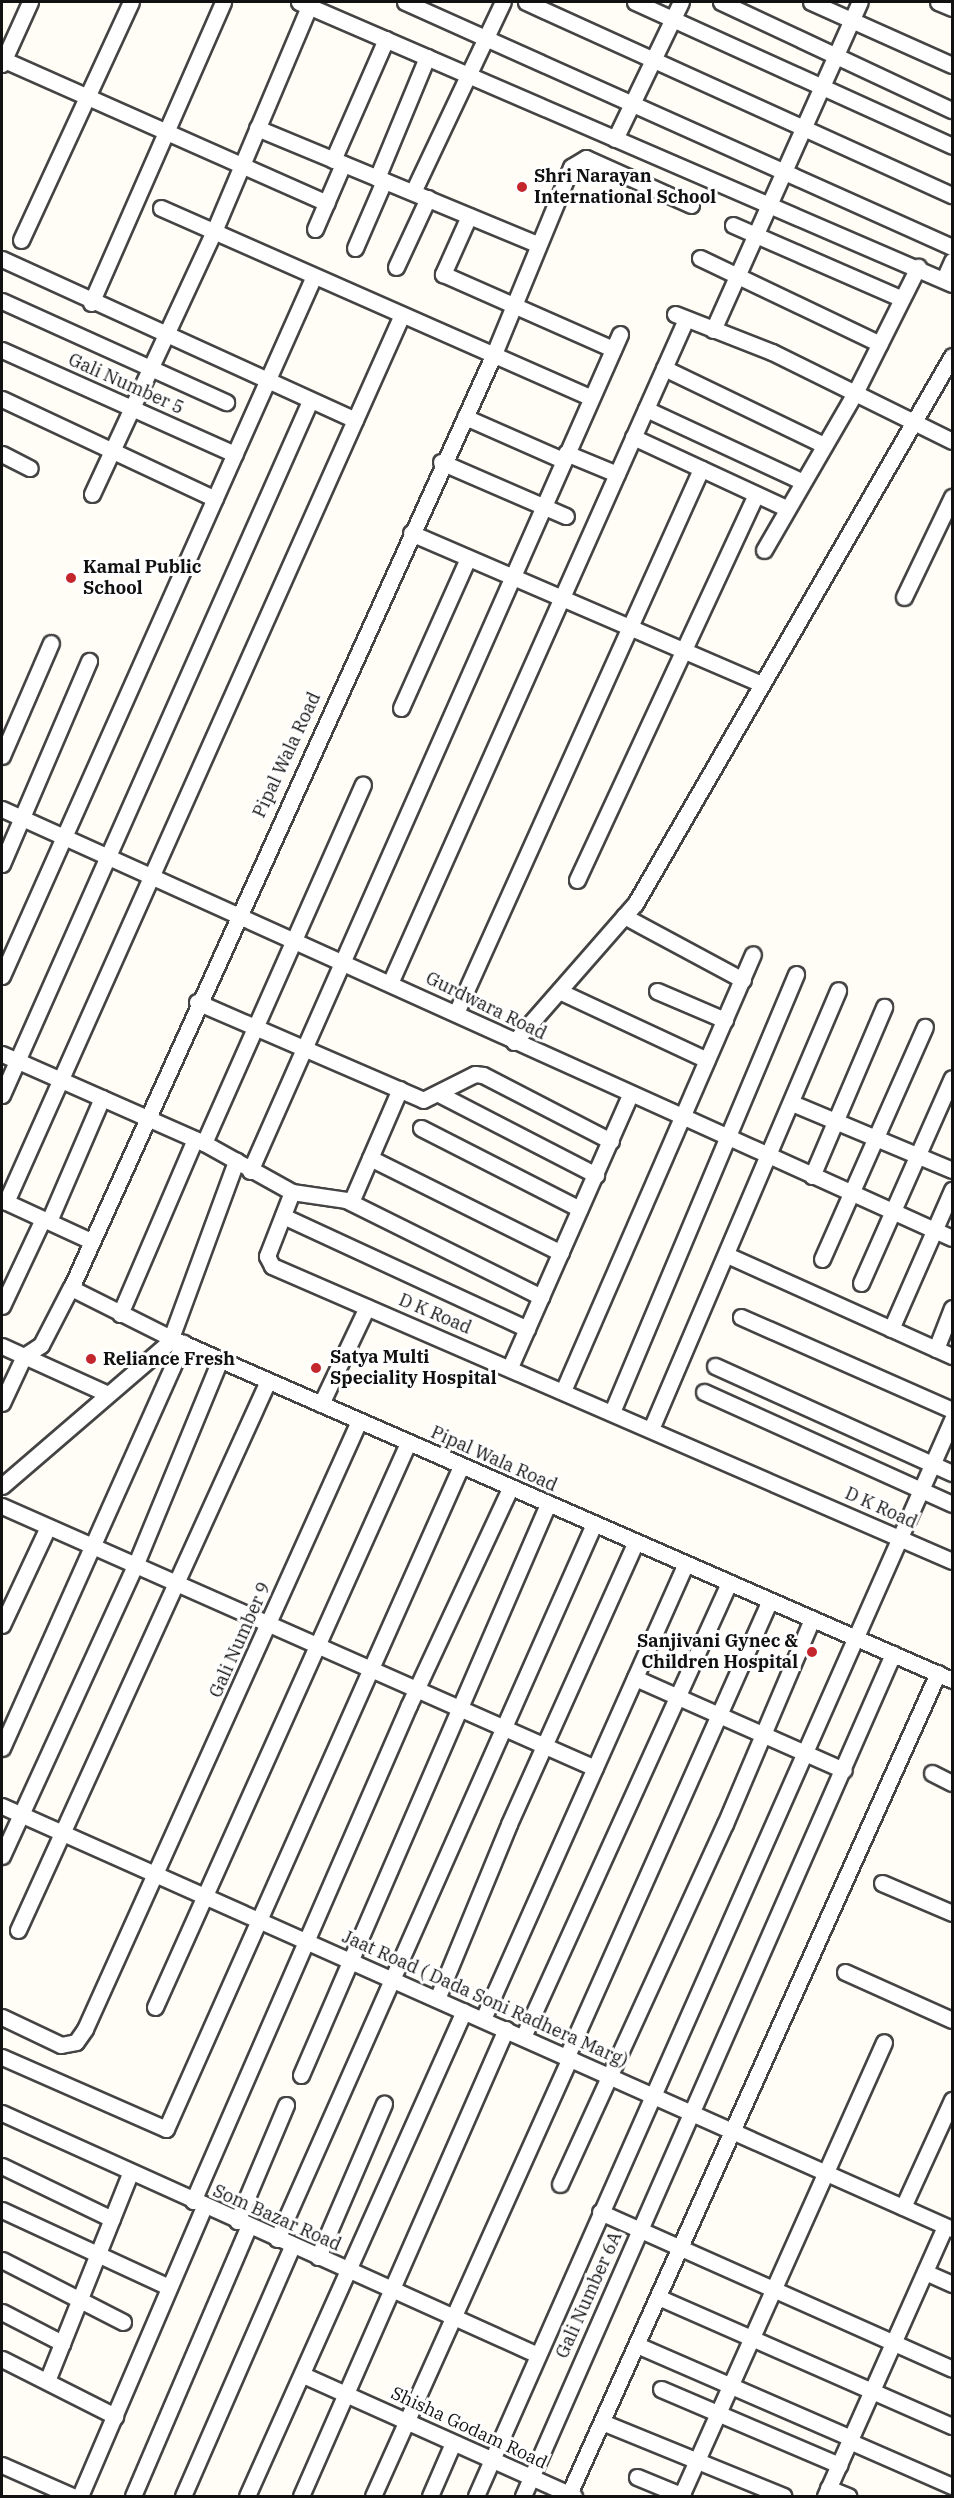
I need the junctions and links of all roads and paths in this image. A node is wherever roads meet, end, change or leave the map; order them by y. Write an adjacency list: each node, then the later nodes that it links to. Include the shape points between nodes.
1 (30, 2): 21 (street)
2 (131, 2): 26 (street)
3 (223, 2): 31 (street)
4 (405, 2): 17 (street)
5 (503, 2): 17 (street)
6 (526, 2): 22 (street)
7 (635, 2): 15 (street)
8 (681, 2): 15 (street)
9 (721, 2): 19 (street)
10 (811, 2): 16 (street)
11 (860, 2): 16 (street)
12 (938, 2): 14 (street)
13 (306, 3): 18 (street); 29 (street)
14 (952, 8)
15 (673, 18): 22 (street); 25 (street)
16 (852, 19): 19 (street); 23 (street)
17 (485, 38): 24 (street); 27 (street)
18 (386, 39): 20 (street); 35 (street)
19 (837, 52): 25 (street); 28 (street)
20 (428, 57): 24 (street); 37 (street)
21 (2, 61): 26 (street)
22 (655, 61): 27 (street); 30 (street)
23 (952, 65)
24 (467, 75): 32 (street); 38 (street)
25 (821, 87): 30 (street); 33 (street)
26 (88, 97): 31 (street); 49 (street)
27 (633, 104): 32 (street); 36 (street)
28 (952, 110)
29 (257, 128): 34 (street); 35 (street)
30 (802, 128): 36 (street); 39 (street)
31 (168, 130): 34 (street); 63 (street)
32 (615, 139): 42 (street)
33 (952, 146)
34 (243, 162): 40 (street); 46 (street)
35 (338, 162): 37 (street); 40 (street)
36 (783, 170): 42 (street); 51 (street)
37 (381, 179): 38 (street); 52 (street)
38 (421, 195): 44 (street); 56 (street)
39 (952, 195)
40 (327, 203): 47 (street)
41 (691, 205): 50 (street, Pipal Wala Road, via 579,159)
42 (766, 206): 48 (street); 57 (street)
43 (161, 208): 46 (street)
44 (469, 216): 50 (street); 64 (street, via 443,274)
45 (734, 225): 48 (street)
46 (215, 229): 58 (street); 68 (street)
47 (315, 229)
48 (754, 234): 59 (street); 61 (street)
49 (21, 240)
50 (537, 244): 64 (street, Pipal Wala Road)
51 (952, 247)
52 (354, 248)
53 (700, 258): 59 (street)
54 (2, 259): 63 (street)
55 (952, 261): 60 (street)
56 (396, 267)
57 (918, 267): 60 (street); 61 (street)
58 (314, 276): 65 (street); 76 (street)
59 (736, 276): 66 (street); 69 (street)
60 (948, 282)
61 (902, 299): 69 (street)
62 (2, 301): 74 (street)
63 (91, 303): 68 (street)
64 (512, 306): 70 (street); 72 (street, Pipal Wala Road)
65 (401, 317): 72 (street); 85 (street)
66 (713, 330): 75 (street, via 681,317); 77 (street)
67 (620, 334): 70 (street)
68 (166, 337): 74 (street); 76 (street)
69 (880, 344): 77 (street)
70 (613, 349): 78 (street)
71 (2, 350): 82 (street, Gali Number 5)
72 (493, 356): 78 (street); 84 (street, Pipal Wala Road)
73 (952, 356): 86 (street)
74 (152, 367): 81 (street); 82 (street)
75 (664, 368): 83 (street); 89 (street)
76 (266, 382): 80 (street); 92 (street)
77 (856, 391): 86 (street); 89 (street)
78 (591, 398): 93 (street)
79 (2, 399): 90 (street)
80 (310, 400): 85 (street); 123 (street)
81 (226, 402)
82 (133, 408): 90 (street); 92 (street, Gali Number 5)
83 (646, 409): 87 (street); 98 (street)
84 (465, 417): 93 (street); 94 (street, Pipal Wala Road)
85 (355, 420): 125 (street)
86 (913, 424): 88 (street); 116 (street)
87 (633, 437): 96 (street); 97 (street)
88 (952, 441)
89 (824, 445): 98 (street)
90 (113, 450): 100 (street); 102 (street)
91 (2, 454): 95 (street)
92 (235, 454): 102 (street)
93 (564, 457): 97 (street); 103 (street)
94 (441, 462): 103 (street); 106 (street, Pipal Wala Road)
95 (30, 468)
96 (701, 469): 99 (street); 112 (street)
97 (617, 474): 111 (street)
98 (801, 481): 104 (street)
99 (756, 494): 104 (street); 114 (street)
100 (92, 495)
101 (952, 497): 110 (street)
102 (215, 499): 122 (street)
103 (543, 506): 105 (street); 109 (street)
104 (784, 507): 107 (street)
105 (566, 516)
106 (411, 533): 108 (street); 127 (street, Pipal Wala Road)
107 (764, 550)
108 (468, 558): 109 (street); 117 (street)
109 (512, 578): 111 (street); 131 (street)
110 (904, 597)
111 (561, 598): 112 (street); 135 (street)
112 (631, 627): 114 (street); 141 (street)
113 (51, 643): 118 (street)
114 (686, 651): 116 (street); 126 (street)
115 (89, 661): 121 (street)
116 (762, 684): 128 (street)
117 (401, 708)
118 (2, 756)
119 (363, 785): 129 (street)
120 (2, 809): 121 (street, Gurdwara Road)
121 (20, 818): 122 (street, Gurdwara Road); 124 (street)
122 (63, 836): 123 (street, Gurdwara Road); 133 (street)
123 (106, 855): 125 (street, Gurdwara Road); 147 (street)
124 (2, 864)
125 (151, 875): 127 (street, Gurdwara Road); 150 (street)
126 (577, 880)
127 (237, 913): 129 (street, Gurdwara Road); 139 (street, Pipal Wala Road)
128 (624, 916): 134 (street); 137 (street)
129 (293, 938): 131 (street, Gurdwara Road); 143 (street)
130 (753, 956): 134 (street)
131 (343, 960): 135 (street, Gurdwara Road); 146 (street)
132 (796, 974): 161 (street)
133 (2, 976)
134 (743, 980): 142 (street)
135 (391, 981): 141 (street, Gurdwara Road)
136 (838, 990): 156 (street)
137 (559, 991): 145 (street); 148 (street)
138 (657, 991): 142 (street)
139 (197, 1002): 143 (street); 157 (street, Pipal Wala Road)
140 (884, 1007): 159 (street)
141 (456, 1013): 145 (street, Gurdwara Road)
142 (725, 1020): 148 (street)
143 (257, 1023): 146 (street); 163 (street)
144 (925, 1027): 162 (street)
145 (514, 1042): 154 (street, Gurdwara Road)
146 (306, 1046): 151 (street); 170 (street)
147 (8, 1057): 150 (street); 153 (street)
148 (707, 1060): 158 (street)
149 (952, 1078): 165 (street)
150 (58, 1079): 155 (street); 176 (street)
151 (400, 1089): 152 (street, via 423,1100); 167 (street)
152 (439, 1094): 164 (street, via 478,1073); 171 (street)
153 (2, 1095)
154 (630, 1095): 158 (street, Gurdwara Road); 164 (street)
155 (102, 1098): 157 (street); 181 (street)
156 (792, 1103): 159 (street); 166 (street)
157 (146, 1117): 163 (street); 184 (street, Pipal Wala Road)
158 (682, 1118): 161 (street, Gurdwara Road); 207 (street)
159 (834, 1120): 162 (street); 172 (street)
160 (421, 1128): 178 (street)
161 (725, 1137): 166 (street, Gurdwara Road); 213 (street)
162 (876, 1138): 165 (street); 175 (street)
163 (200, 1141): 168 (street); 194 (street)
164 (611, 1141): 171 (street)
165 (918, 1155): 169 (street); 179 (street)
166 (770, 1157): 172 (street, Gurdwara Road); 186 (street)
167 (370, 1158): 177 (street); 185 (street)
168 (236, 1161): 170 (street); 198 (street)
169 (952, 1170)
170 (250, 1171): 174 (street)
171 (596, 1175): 178 (street)
172 (812, 1176): 175 (street, Gurdwara Road)
173 (952, 1190): 182 (street)
174 (292, 1192): 177 (street); 180 (street, D K Road)
175 (852, 1193): 179 (street, Gurdwara Road); 187 (street)
176 (4, 1201): 181 (street)
177 (351, 1202): 190 (street)
178 (580, 1209): 185 (street)
179 (892, 1211): 182 (street, Gurdwara Road); 188 (street)
180 (283, 1216): 192 (street, D K Road, via 267,1256 269,1264); 196 (street)
181 (46, 1220): 184 (street); 191 (street)
182 (936, 1230): 183 (street, Gurdwara Road); 197 (street)
183 (952, 1238)
184 (91, 1241): 189 (street, Pipal Wala Road)
185 (561, 1253): 190 (street)
186 (727, 1255): 197 (street); 216 (street)
187 (822, 1259)
188 (861, 1283)
189 (71, 1287): 194 (street, Pipal Wala Road); 201 (street, via 41,1345)
190 (541, 1297): 196 (street)
191 (2, 1306)
192 (367, 1306): 205 (street, D K Road); 211 (street)
193 (952, 1308): 200 (street)
194 (120, 1314): 198 (street, Pipal Wala Road)
195 (741, 1317): 212 (street)
196 (527, 1329): 205 (street)
197 (891, 1329): 200 (street)
198 (176, 1340): 203 (street, Pipal Wala Road); 209 (street); 231 (street)
199 (2, 1346): 201 (street)
200 (936, 1349): 202 (street)
201 (24, 1356): 209 (street); 210 (street)
202 (952, 1356)
203 (220, 1360): 206 (street, Pipal Wala Road); 234 (street)
204 (715, 1366): 218 (street)
205 (510, 1367): 207 (street, D K Road)
206 (267, 1381): 211 (street, Pipal Wala Road); 236 (street)
207 (563, 1390): 213 (street, D K Road)
208 (704, 1392): 223 (street)
209 (108, 1394): 221 (street)
210 (2, 1403)
211 (321, 1404): 215 (street, Pipal Wala Road)
212 (952, 1410)
213 (612, 1412): 216 (street, D K Road)
214 (952, 1420): 218 (street)
215 (358, 1421): 217 (street, Pipal Wala Road); 239 (street, Gali Number 9)
216 (651, 1429): 229 (street, D K Road)
217 (408, 1443): 219 (street, Pipal Wala Road); 242 (street)
218 (933, 1465): 220 (street); 223 (street)
219 (461, 1466): 222 (street, Pipal Wala Road); 244 (street)
220 (952, 1473)
221 (2, 1486)
222 (510, 1488): 224 (street, Pipal Wala Road); 248 (street)
223 (922, 1490): 225 (street); 229 (street)
224 (548, 1504): 227 (street, Pipal Wala Road); 250 (street)
225 (952, 1504)
226 (2, 1508): 228 (street)
227 (594, 1524): 230 (street, Pipal Wala Road); 252 (street)
228 (48, 1527): 231 (street); 240 (street)
229 (902, 1539): 232 (street, D K Road); 241 (street)
230 (636, 1542): 233 (street, Pipal Wala Road); 254 (street)
231 (91, 1547): 234 (street); 255 (street)
232 (952, 1561)
233 (687, 1564): 235 (street, Pipal Wala Road); 246 (street)
234 (135, 1566): 236 (street); 262 (street)
235 (729, 1582): 237 (street, Pipal Wala Road); 249 (street)
236 (178, 1583): 239 (street); 263 (street)
237 (770, 1601): 238 (street, Pipal Wala Road); 251 (street)
238 (812, 1619): 241 (street, Pipal Wala Road); 253 (street)
239 (269, 1624): 242 (street); 265 (street, Gali Number 9)
240 (2, 1625)
241 (855, 1638): 243 (street, Pipal Wala Road); 256 (street)
242 (319, 1647): 244 (street); 267 (street)
243 (893, 1654): 245 (street, Pipal Wala Road); 258 (street, Gali Number 6A)
244 (371, 1667): 248 (street); 269 (street)
245 (938, 1674): 247 (street, Pipal Wala Road); 294 (street)
246 (635, 1678): 249 (street); 257 (street)
247 (952, 1680)
248 (416, 1690): 250 (street); 271 (street)
249 (678, 1698): 251 (street); 282 (street)
250 (459, 1708): 252 (street); 272 (street)
251 (720, 1716): 253 (street); 285 (street)
252 (501, 1726): 254 (street); 274 (street)
253 (763, 1735): 256 (street); 287 (street)
254 (544, 1746): 257 (street); 275 (street)
255 (2, 1748)
256 (804, 1752): 258 (street); 288 (street)
257 (595, 1768): 279 (street)
258 (844, 1770): 292 (street, Gali Number 6A)
259 (932, 1773): 260 (street)
260 (952, 1783)
261 (2, 1806): 262 (street, Jaat Road ( Dada Soni Radhera Marg))
262 (21, 1814): 263 (street, Jaat Road ( Dada Soni Radhera Marg)); 264 (street)
263 (63, 1833): 265 (street, Jaat Road ( Dada Soni Radhera Marg)); 270 (street)
264 (2, 1856)
265 (156, 1874): 267 (street, Jaat Road ( Dada Soni Radhera Marg)); 278 (street, Gali Number 9, via 76,2042 61,2046)
266 (882, 1883): 268 (street)
267 (208, 1897): 269 (street, Jaat Road ( Dada Soni Radhera Marg)); 276 (street)
268 (952, 1913)
269 (257, 1919): 271 (street, Jaat Road ( Dada Soni Radhera Marg)); 284 (street, via 166,2129)
270 (18, 1930)
271 (306, 1941): 272 (street, Jaat Road ( Dada Soni Radhera Marg)); 299 (street)
272 (348, 1960): 274 (street, Jaat Road ( Dada Soni Radhera Marg)); 286 (street)
273 (845, 1972): 280 (street)
274 (392, 1979): 275 (street, Jaat Road ( Dada Soni Radhera Marg)); 307 (street)
275 (437, 1999): 277 (street, Jaat Road ( Dada Soni Radhera Marg))
276 (155, 2007)
277 (464, 2011): 279 (street, Jaat Road ( Dada Soni Radhera Marg)); 313 (street)
278 (2, 2017)
279 (483, 2019): 281 (street, Jaat Road ( Dada Soni Radhera Marg))
280 (952, 2020)
281 (506, 2029): 282 (street, Jaat Road ( Dada Soni Radhera Marg)); 318 (street)
282 (523, 2037): 285 (street, Jaat Road ( Dada Soni Radhera Marg))
283 (884, 2042): 296 (street)
284 (2, 2057)
285 (569, 2057): 287 (street, Jaat Road ( Dada Soni Radhera Marg)); 322 (street)
286 (301, 2075)
287 (609, 2075): 288 (street, Jaat Road ( Dada Soni Radhera Marg)); 298 (street)
288 (650, 2093): 292 (street, Jaat Road ( Dada Soni Radhera Marg)); 302 (street)
289 (952, 2100): 300 (street)
290 (384, 2104): 311 (street)
291 (286, 2105): 304 (street)
292 (691, 2110): 294 (street, Jaat Road ( Dada Soni Radhera Marg)); 306 (street, Gali Number 6A)
293 (2, 2113): 297 (street, Som Bazar Road)
294 (732, 2130): 296 (street, Jaat Road ( Dada Soni Radhera Marg)); 309 (street)
295 (2, 2166): 303 (street)
296 (826, 2172): 300 (street, Jaat Road ( Dada Soni Radhera Marg)); 317 (street)
297 (130, 2174): 299 (street, Som Bazar Road); 303 (street)
298 (560, 2184)
299 (199, 2204): 304 (street, Som Bazar Road); 316 (street)
300 (903, 2207): 305 (street, Jaat Road ( Dada Soni Radhera Marg))
301 (2, 2210): 310 (street)
302 (600, 2212): 306 (street); 328 (street)
303 (112, 2218): 310 (street)
304 (243, 2224): 307 (street, Som Bazar Road); 355 (street)
305 (949, 2228): 314 (street)
306 (638, 2231): 309 (street); 349 (street, Gali Number 6A)
307 (277, 2239): 308 (street, Som Bazar Road)
308 (292, 2246): 311 (street, Som Bazar Road); 356 (street)
309 (680, 2250): 317 (street); 320 (street)
310 (97, 2255): 316 (street); 319 (street)
311 (318, 2257): 313 (street, Som Bazar Road)
312 (2, 2260): 319 (street)
313 (350, 2272): 318 (street, Som Bazar Road); 331 (street)
314 (925, 2272): 315 (street); 326 (street)
315 (952, 2284)
316 (169, 2287): 338 (street)
317 (775, 2288): 324 (street); 326 (street)
318 (395, 2292): 322 (street, Som Bazar Road); 336 (street)
319 (79, 2297): 323 (street); 325 (street)
320 (658, 2297): 324 (street); 327 (street)
321 (2, 2312): 325 (street)
322 (454, 2318): 328 (street, Som Bazar Road); 339 (street)
323 (123, 2322)
324 (754, 2335): 333 (street); 334 (street)
325 (62, 2343): 332 (street)
326 (892, 2344): 330 (street); 334 (street)
327 (637, 2345): 333 (street); 340 (street)
328 (538, 2355): 345 (street)
329 (2, 2359): 332 (street)
330 (952, 2369)
331 (303, 2375): 336 (street, Shisha Godam Road); 357 (street)
332 (47, 2381): 338 (street)
333 (732, 2384): 337 (street); 342 (street)
334 (873, 2388): 341 (street); 342 (street)
335 (661, 2389): 337 (street)
336 (348, 2395): 339 (street, Shisha Godam Road); 358 (street)
337 (719, 2414): 344 (street); 347 (street)
338 (115, 2416): 354 (street)
339 (407, 2421): 343 (street, Shisha Godam Road); 359 (street)
340 (602, 2422): 344 (street); 352 (street)
341 (952, 2426)
342 (850, 2439): 347 (street); 350 (street)
343 (453, 2443): 345 (street, Shisha Godam Road); 360 (street)
344 (698, 2460): 363 (street); 364 (street)
345 (491, 2462): 349 (street, Shisha Godam Road); 361 (street)
346 (2, 2465): 353 (street)
347 (838, 2465): 351 (street)
348 (637, 2477): 363 (street)
349 (530, 2478): 352 (street, Shisha Godam Road); 362 (street, Gali Number 6A)
350 (952, 2487)
351 (826, 2492): 365 (street)
352 (572, 2495)
353 (72, 2496)
354 (80, 2496)
355 (133, 2496)
356 (183, 2496)
357 (247, 2496)
358 (301, 2496)
359 (373, 2496)
360 (430, 2496)
361 (476, 2496)
362 (523, 2496)
363 (682, 2496)
364 (783, 2496)
365 (848, 2496)

